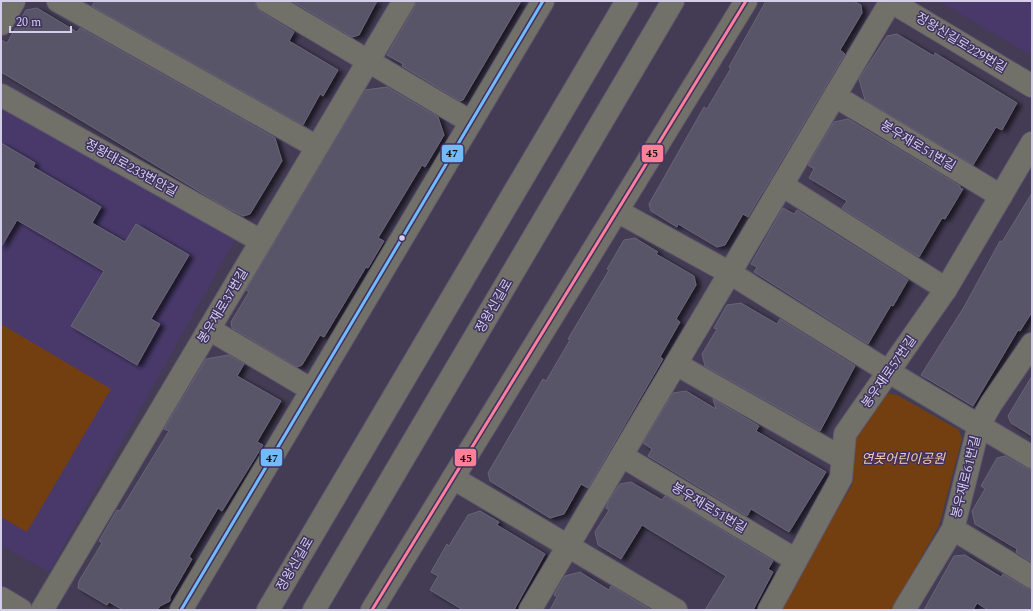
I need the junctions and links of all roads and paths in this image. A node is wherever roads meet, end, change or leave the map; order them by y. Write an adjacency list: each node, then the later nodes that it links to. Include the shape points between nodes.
1 (14, 1): 10 (street)
2 (58, 1): 17 (street)
3 (267, 1): 11 (street)
4 (404, 1): 11 (street, 봉우재로37번길)
5 (543, 1): 15 (street)
6 (627, 1): 42 (street, 정왕신길로)
7 (673, 1): 43 (street, 정왕신길로)
8 (746, 1): 20 (street)
9 (891, 1): 12 (street, 정왕신길로229번길); 14 (street)
10 (1, 24)
11 (368, 61): 15 (street); 17 (street, 봉우재로37번길)
12 (1032, 86)
13 (1, 95): 21 (street, 정왕대로233번안길)
14 (835, 96): 18 (street); 19 (street, 봉우재로51번길)
15 (471, 122): 28 (street)
16 (1032, 142): 19 (street, 봉우재로57번길)
17 (317, 147): 21 (street, 봉우재로37번길)
18 (782, 185): 22 (street); 23 (street)
19 (1002, 196): 23 (street, 봉우재로57번길)
20 (617, 211): 22 (street); 33 (street)
21 (261, 241): 24 (street, 봉우재로37번길)
22 (730, 274): 26 (street); 27 (street)
23 (946, 289): 27 (street, 봉우재로57번길)
24 (209, 329): 28 (street); 40 (street, 봉우재로37번길)
25 (1032, 344): 29 (street, 봉우재로61번길)
26 (676, 364): 30 (street); 32 (street)
27 (889, 372): 29 (street); 32 (street, 봉우재로57번길, via 846,434)
28 (312, 390): 41 (street)
29 (979, 425): 31 (street, 봉우재로61번길); 34 (street, 봉우재로61번길)
30 (622, 456): 35 (street); 36 (street, 봉우재로51번길)
31 (1032, 457)
32 (842, 458): 36 (street, 봉우재로57번길, via 841,478)
33 (453, 478): 35 (street); 44 (street)
34 (953, 529): 37 (street, 봉우재로61번길); 48 (street, 봉우재로61번길)
35 (568, 546): 45 (street); 46 (street)
36 (796, 560): 47 (street, 봉우재로57번길)
37 (1032, 577)
38 (1, 598): 39 (street)
39 (21, 610)
40 (42, 610)
41 (181, 610)
42 (268, 610)
43 (314, 610)
44 (372, 610)
45 (530, 610)
46 (676, 610)
47 (769, 610)
48 (904, 610)

